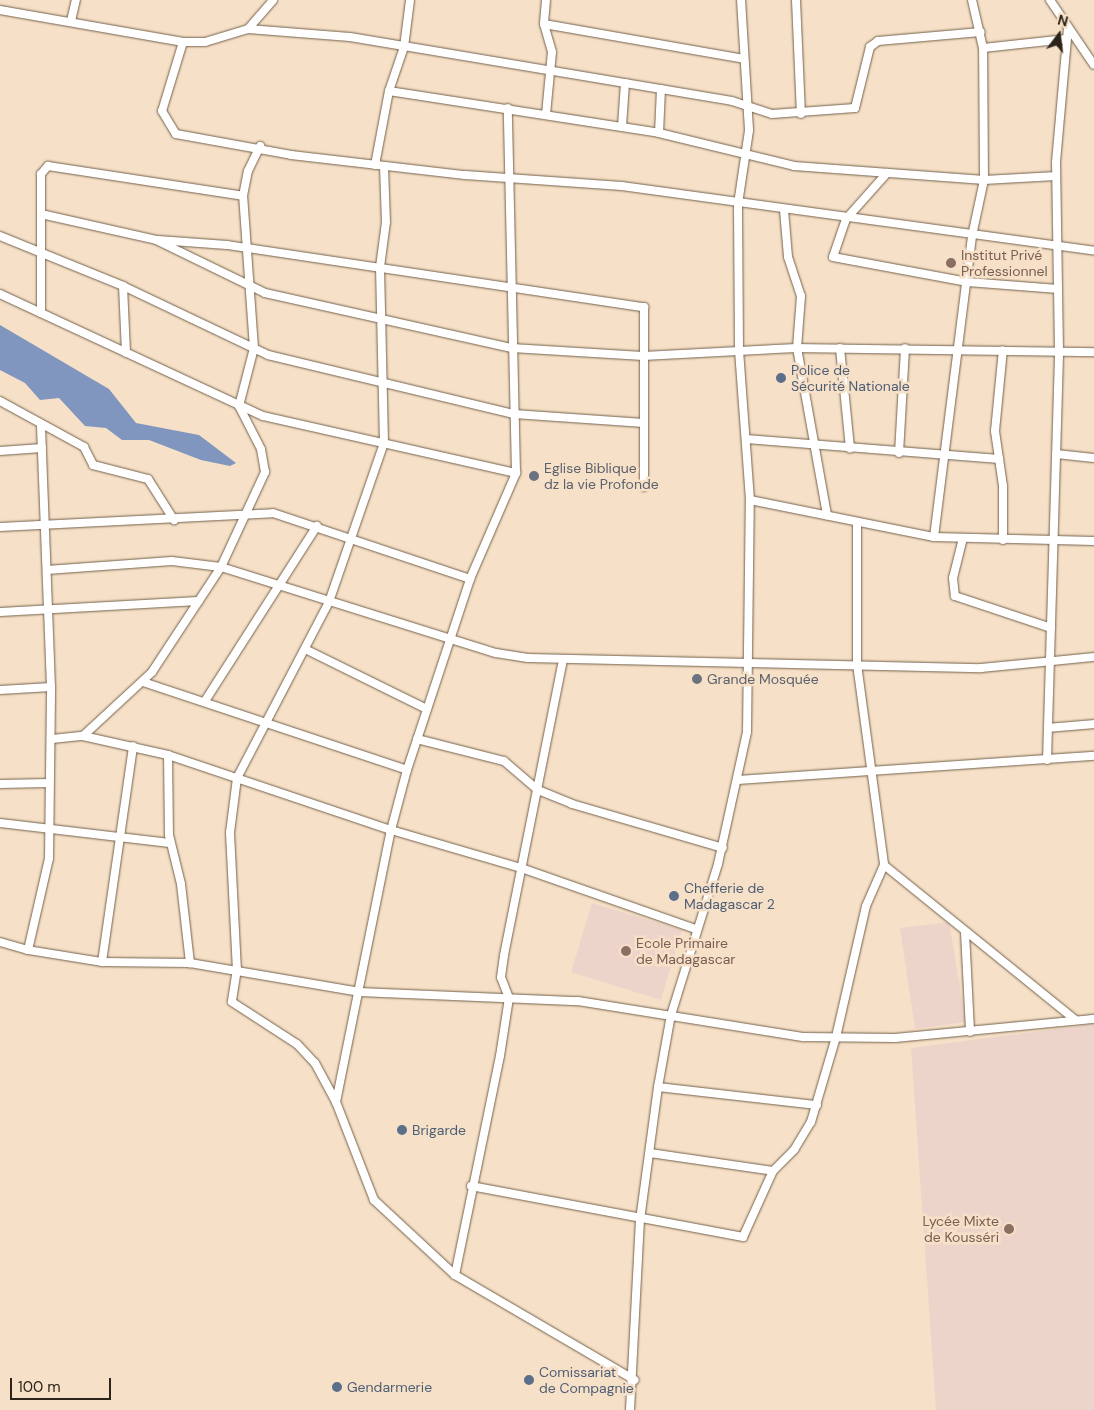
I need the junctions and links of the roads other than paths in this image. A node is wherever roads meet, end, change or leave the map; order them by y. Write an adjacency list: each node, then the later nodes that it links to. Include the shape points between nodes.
1 (76, 0): 10 (street)
2 (273, 0): 13 (street)
3 (410, 0): 17 (street)
4 (546, 0): 11 (street)
5 (741, 0): 19 (street)
6 (796, 0): 28 (street)
7 (972, 0): 14 (street)
8 (1050, 0): 12 (street)
9 (0, 10): 10 (street)
10 (71, 21): 16 (street)
11 (544, 24): 19 (street); 21 (street, via 552,52)
12 (1068, 28): 15 (street); 20 (street)
13 (248, 29): 16 (street, via 206,42); 17 (street)
14 (981, 32): 18 (street); 28 (street, via 878,41 870,47 856,108)
15 (1067, 39): 18 (street); 36 (street)
16 (183, 42): 31 (street, via 162,111 170,130)
17 (404, 47): 21 (street); 24 (street)
18 (983, 48): 38 (street)
19 (744, 59): 25 (street)
20 (1094, 65)
21 (550, 72): 22 (street); 27 (street)
22 (625, 83): 23 (street); 29 (street)
23 (661, 89): 25 (street); 30 (street)
24 (389, 91): 26 (street); 33 (street)
25 (747, 104): 28 (street, via 772,114); 32 (street)
26 (508, 108): 27 (street); 37 (street)
27 (546, 114): 29 (street)
28 (801, 114)
29 (622, 126): 30 (street)
30 (659, 132): 32 (street)
31 (260, 146): 33 (street); 39 (street, via 248,171)
32 (746, 152): 35 (street, via 794,166); 40 (street)
33 (375, 165): 34 (street)
34 (384, 166): 37 (street); 51 (street, via 386,222)
35 (887, 173): 38 (street); 43 (street)
36 (1056, 176): 38 (street); 48 (street)
37 (507, 177): 40 (street, via 622,186); 55 (street)
38 (984, 180): 45 (street)
39 (243, 196): 42 (street, via 48,166 41,174); 47 (street)
40 (738, 204): 41 (street); 66 (street)
41 (784, 210): 43 (street); 62 (street, via 788,257 801,296)
42 (40, 214): 46 (street); 50 (street)
43 (846, 219): 45 (street); 52 (street, via 833,251 838,260)
44 (0, 236): 50 (street)
45 (972, 236): 48 (street); 52 (street)
46 (156, 240): 47 (street); 54 (street)
47 (246, 247): 51 (street); 54 (street)
48 (1056, 247): 49 (street); 56 (street)
49 (1094, 251)
50 (44, 254): 53 (street); 58 (street)
51 (380, 267): 55 (street); 59 (street)
52 (968, 282): 56 (street); 65 (street)
53 (123, 286): 60 (street); 70 (street)
54 (248, 287): 59 (street); 60 (street)
55 (509, 288): 61 (street); 71 (street, via 644,307)
56 (1058, 289): 68 (street)
57 (0, 294): 58 (street)
58 (41, 313): 70 (street)
59 (380, 318): 61 (street); 72 (street)
60 (254, 348): 72 (street); 74 (street)
61 (512, 348): 71 (street); 75 (street)
62 (797, 348): 63 (street); 66 (street); 80 (street)
63 (840, 348): 64 (street); 82 (street)
64 (905, 348): 65 (street); 84 (street)
65 (960, 348): 67 (street); 86 (street)
66 (739, 350): 71 (street); 78 (street)
67 (1003, 350): 68 (street); 88 (street, via 995,431)
68 (1059, 352): 69 (street); 85 (street)
69 (1094, 352)
70 (126, 353): 74 (street)
71 (642, 356): 76 (street)
72 (382, 382): 75 (street); 79 (street)
73 (0, 401): 77 (street)
74 (240, 406): 79 (street, via 263,416); 93 (street, via 265,466)
75 (514, 414): 76 (street); 89 (street)
76 (644, 423): 90 (street)
77 (41, 426): 81 (street); 94 (street, via 84,447 98,468 148,479)
78 (746, 439): 80 (street); 91 (street)
79 (384, 443): 89 (street); 99 (street)
80 (814, 446): 82 (street); 92 (street)
81 (42, 448): 83 (street); 96 (street)
82 (850, 449): 84 (street)
83 (0, 451)
84 (899, 453): 86 (street)
85 (1056, 454): 87 (street); 104 (street)
86 (945, 457): 88 (street); 100 (street)
87 (1094, 458)
88 (999, 459): 102 (street)
89 (516, 473): 107 (street)
90 (644, 487)
91 (750, 500): 92 (street); 118 (street)
92 (826, 515): 95 (street)
93 (245, 518): 94 (street); 97 (street, via 273,513); 105 (street)
94 (174, 520): 96 (street)
95 (857, 523): 100 (street); 120 (street)
96 (44, 524): 98 (street); 106 (street)
97 (317, 526): 99 (street); 108 (street)
98 (0, 527)
99 (352, 536): 107 (street); 110 (street)
100 (934, 537): 101 (street)
101 (963, 538): 102 (street); 113 (street, via 953,578 955,596)
102 (1002, 540): 104 (street)
103 (1094, 541): 104 (street)
104 (1052, 542): 113 (street)
105 (221, 568): 106 (street, via 172,562); 108 (street); 109 (street)
106 (47, 570): 111 (street)
107 (470, 579): 114 (street)
108 (282, 585): 110 (street); 124 (street)
109 (199, 601): 111 (street); 121 (street)
110 (329, 602): 114 (street); 115 (street)
111 (49, 608): 112 (street); 122 (street)
112 (0, 612)
113 (1051, 628): 119 (street)
114 (454, 638): 117 (street, via 496,653); 125 (street)
115 (305, 649): 125 (street); 126 (street)
116 (1094, 657): 119 (street)
117 (563, 660): 118 (street); 142 (street)
118 (751, 660): 120 (street); 139 (street, via 747,732)
119 (1051, 660): 120 (street, via 981,668); 128 (street)
120 (857, 664): 137 (street)
121 (143, 682): 124 (street); 129 (street)
122 (51, 688): 123 (street); 131 (street)
123 (0, 690)
124 (205, 701): 126 (street)
125 (427, 709): 130 (street)
126 (264, 722): 136 (street); 138 (street)
127 (1094, 724): 128 (street)
128 (1048, 728): 135 (street)
129 (83, 736): 131 (street); 132 (street)
130 (417, 738): 136 (street); 142 (street, via 504,761)
131 (52, 739): 140 (street)
132 (133, 746): 133 (street); 146 (street)
133 (168, 755): 138 (street); 147 (street)
134 (1094, 756): 135 (street)
135 (1047, 760): 137 (street)
136 (407, 770): 145 (street)
137 (870, 772): 139 (street); 149 (street)
138 (237, 778): 145 (street); 157 (street, via 230,850)
139 (738, 780): 148 (street)
140 (49, 783): 141 (street); 144 (street)
141 (0, 784)
142 (538, 790): 148 (street, via 572,804); 150 (street)
143 (0, 823): 144 (street)
144 (48, 828): 146 (street); 154 (street, via 49,858)
145 (390, 830): 150 (street); 158 (street)
146 (117, 837): 147 (street); 155 (street)
147 (170, 843): 156 (street, via 181,884)
148 (723, 848): 151 (street)
149 (884, 865): 152 (street); 164 (street, via 866,906)
150 (524, 869): 151 (street); 159 (street, via 501,977)
151 (695, 929): 160 (street)
152 (965, 932): 161 (street); 163 (street)
153 (0, 942): 154 (street)
154 (28, 950): 155 (street)
155 (102, 962): 156 (street)
156 (190, 963): 157 (street)
157 (237, 968): 158 (street); 166 (street, via 232,1002 236,1008 298,1044 315,1063)
158 (359, 992): 159 (street); 166 (street)
159 (509, 998): 160 (street, via 578,1001); 170 (street)
160 (671, 1015): 164 (street, via 770,1033); 165 (street)
161 (1074, 1019): 162 (street); 163 (street)
162 (1094, 1019)
163 (970, 1032): 164 (street, via 895,1038)
164 (836, 1037): 167 (street)
165 (658, 1087): 167 (street); 168 (street)
166 (336, 1102): 172 (street, via 374,1200)
167 (817, 1105): 169 (street, via 794,1150)
168 (650, 1153): 169 (street); 171 (street)
169 (773, 1171): 171 (street, via 743,1237)
170 (471, 1186): 171 (street); 172 (street)
171 (640, 1220): 173 (street)
172 (455, 1275): 173 (street)
173 (634, 1380): 174 (street)
174 (630, 1410)

